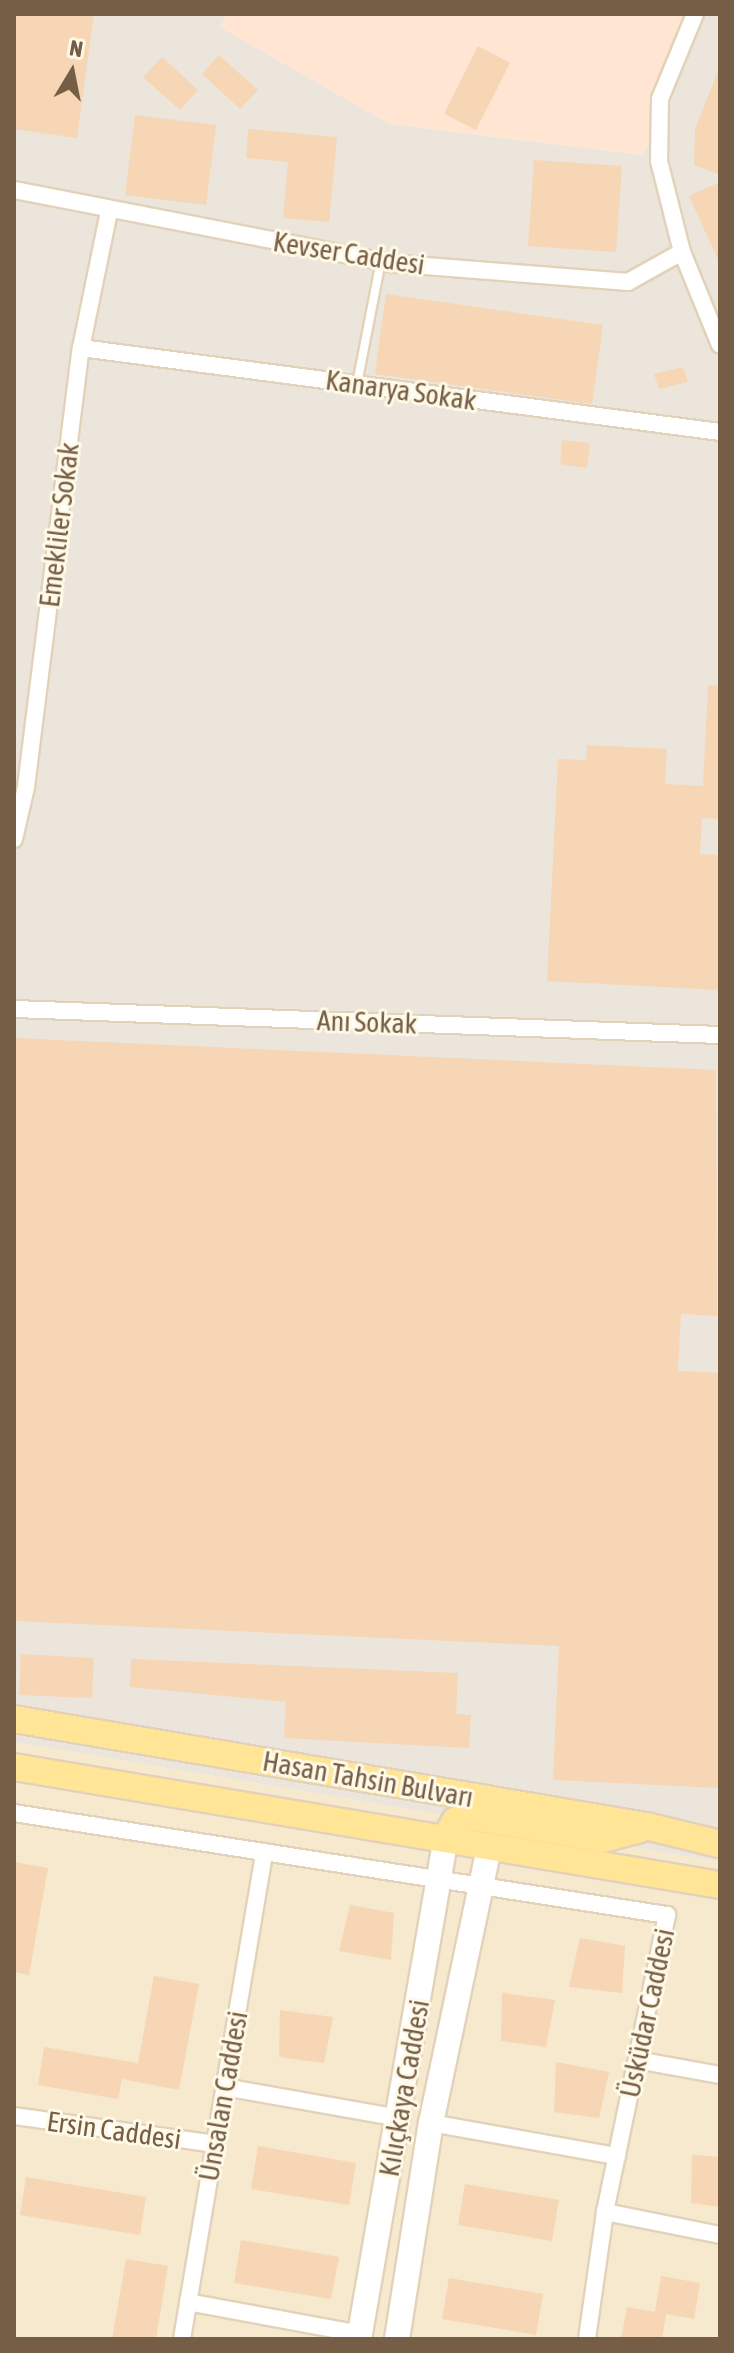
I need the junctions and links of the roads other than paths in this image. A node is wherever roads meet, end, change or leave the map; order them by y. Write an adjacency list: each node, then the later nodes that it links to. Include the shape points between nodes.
1 (695, 14): 4 (street, via 660,99 659,161)
2 (14, 190): 3 (street, Kevser Caddesi)
3 (109, 212): 5 (street, Kevser Caddesi); 7 (street, Emekliler Sokak)
4 (682, 252): 5 (street, Kevser Caddesi, via 628,282); 6 (street)
5 (381, 261): 8 (lane)
6 (720, 345)
7 (81, 348): 8 (street, Kanarya Sokak); 10 (street, Emekliler Sokak)
8 (356, 384): 9 (street, Kanarya Sokak)
9 (720, 432)
10 (20, 786): 11 (street, Emekliler Sokak)
11 (14, 839)
12 (14, 1009): 13 (street, Anı Sokak)
13 (720, 1035)
14 (14, 1719): 17 (main road, Hasan Tahsin Bulvarı)
15 (14, 1767): 18 (main road, Hasan Tahsin Bulvarı)
16 (14, 1813): 21 (street, Üsküdar Caddesi)
17 (646, 1826): 18 (main road, via 603,1839 467,1816 455,1821); 19 (main road, Hasan Tahsin Bulvarı)
18 (446, 1837): 20 (main road, Hasan Tahsin Bulvarı); 22 (street, Kılıçkaya Caddesi)
19 (720, 1844)
20 (489, 1847): 23 (main road, Hasan Tahsin Bulvarı); 24 (street, Kılıçkaya Caddesi)
21 (264, 1852): 22 (street, Üsküdar Caddesi); 27 (street, Ünsalan Caddesi)
22 (439, 1880): 24 (street, Üsküdar Caddesi); 29 (street, Kılıçkaya Caddesi)
23 (720, 1885)
24 (481, 1887): 25 (street, Üsküdar Caddesi, via 667,1915); 30 (street, Kılıçkaya Caddesi)
25 (637, 2060): 26 (street); 32 (street, Üsküdar Caddesi)
26 (720, 2075)
27 (224, 2087): 29 (street); 31 (street, Ünsalan Caddesi)
28 (14, 2116): 31 (street, Ersin Caddesi)
29 (399, 2118): 36 (street, Kılıçkaya Caddesi)
30 (431, 2123): 32 (street); 38 (street, Kılıçkaya Caddesi)
31 (215, 2144): 35 (street, Ünsalan Caddesi)
32 (617, 2156): 33 (street, Üsküdar Caddesi)
33 (605, 2212): 34 (street); 39 (street, Üsküdar Caddesi)
34 (720, 2235)
35 (188, 2302): 36 (street); 37 (street, Ünsalan Caddesi)
36 (360, 2337)
37 (182, 2339)
38 (397, 2339)
39 (587, 2339)

